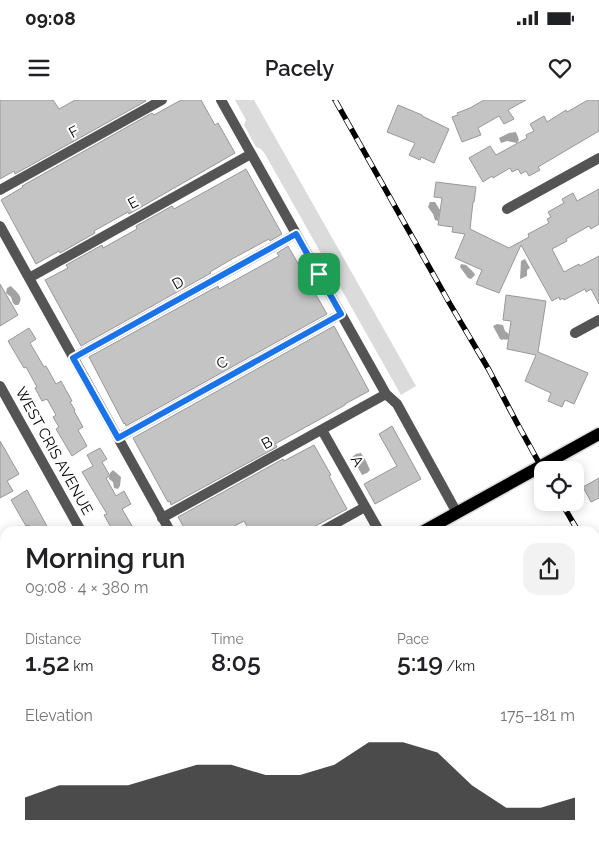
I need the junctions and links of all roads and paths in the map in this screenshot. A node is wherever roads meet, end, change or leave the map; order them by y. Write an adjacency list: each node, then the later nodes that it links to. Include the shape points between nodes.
1 (162, 100): 5 (street, F)
2 (221, 100): 3 (street)
3 (251, 154): 8 (street); 9 (street, E)
4 (599, 158): 6 (street)
5 (0, 190)
6 (507, 209)
7 (0, 226): 9 (street)
8 (296, 234): 10 (street); 13 (street, D)
9 (29, 278): 13 (street)
10 (341, 314): 15 (street); 18 (street, C)
11 (599, 320): 12 (street)
12 (575, 333)
13 (73, 358): 18 (street)
14 (0, 386): 22 (street, WEST CRIS AVENUE)
15 (386, 394): 16 (street, B); 20 (street, via 397,404)
16 (322, 430): 19 (street, A); 21 (street, B)
17 (599, 434): 20 (main road)
18 (118, 438): 21 (street)
19 (365, 507): 24 (street); 25 (street, A)
20 (457, 513): 26 (main road)
21 (162, 518): 23 (street)
22 (78, 526)
23 (167, 526)
24 (331, 526)
25 (376, 526)
26 (445, 526)

